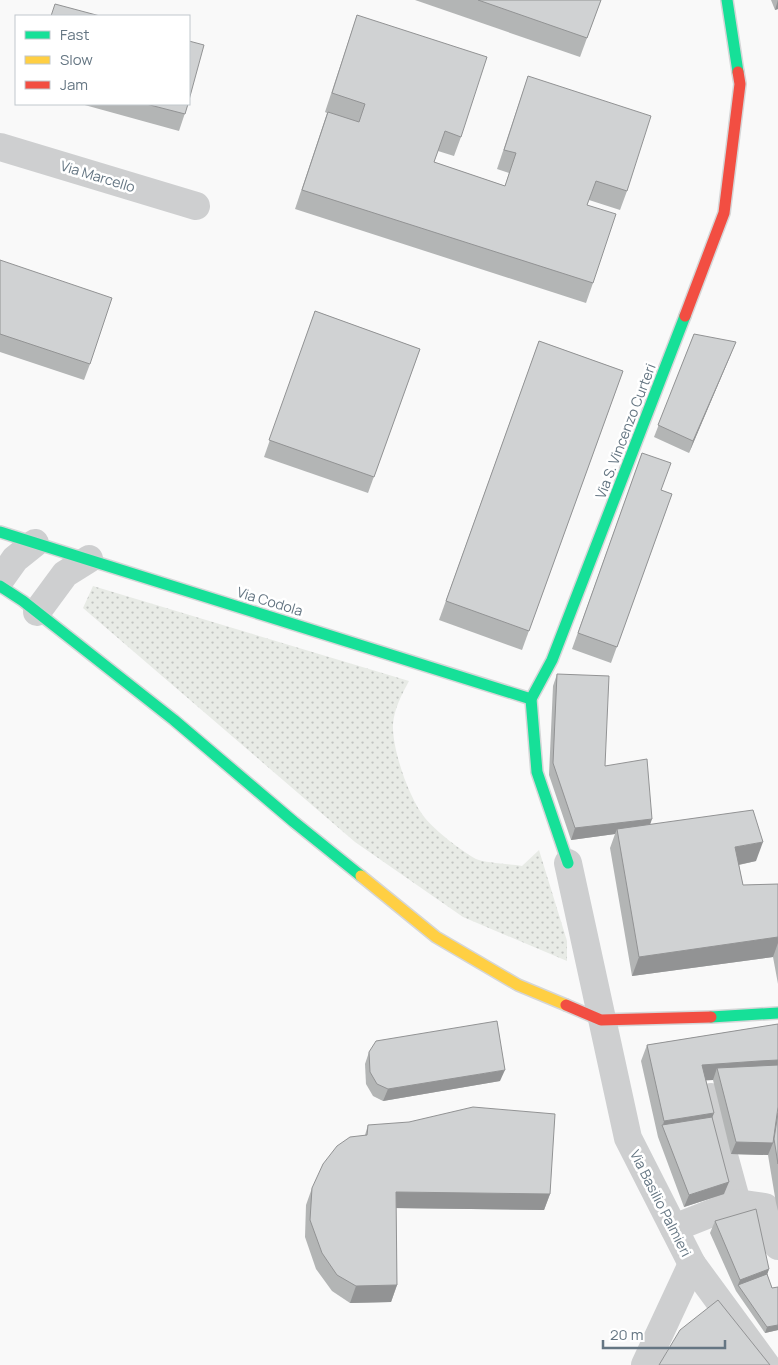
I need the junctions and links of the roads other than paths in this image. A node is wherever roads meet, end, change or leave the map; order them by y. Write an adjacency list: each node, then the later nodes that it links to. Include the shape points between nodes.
1 (727, 0): 10 (street, Via S. Vincenzo Curteri, via 740,84 724,213 556,651)
2 (0, 146): 3 (street, Via Marcello)
3 (196, 206)
4 (0, 532): 5 (street, Via Codola)
5 (35, 543): 6 (street, Via Codola); 7 (street, via 15,559)
6 (89, 560): 9 (street, via 65,574); 10 (street, Via Codola)
7 (0, 580)
8 (0, 586): 9 (street)
9 (37, 612): 13 (street, via 174,720 436,937 518,985)
10 (531, 699): 11 (street, via 536,772)
11 (568, 863): 13 (street, Via Basilio Palmieri)
12 (778, 1013): 13 (street)
13 (602, 1020): 16 (street, Via Basilio Palmieri, via 628,1138)
14 (711, 1097): 15 (street)
15 (737, 1203): 16 (street); 17 (street, via 765,1207)
16 (674, 1228): 18 (street, Via Basilio Palmieri)
17 (778, 1246)
18 (692, 1264): 19 (street); 20 (street, Via Basilio Palmieri)
19 (645, 1365)
20 (766, 1365)

